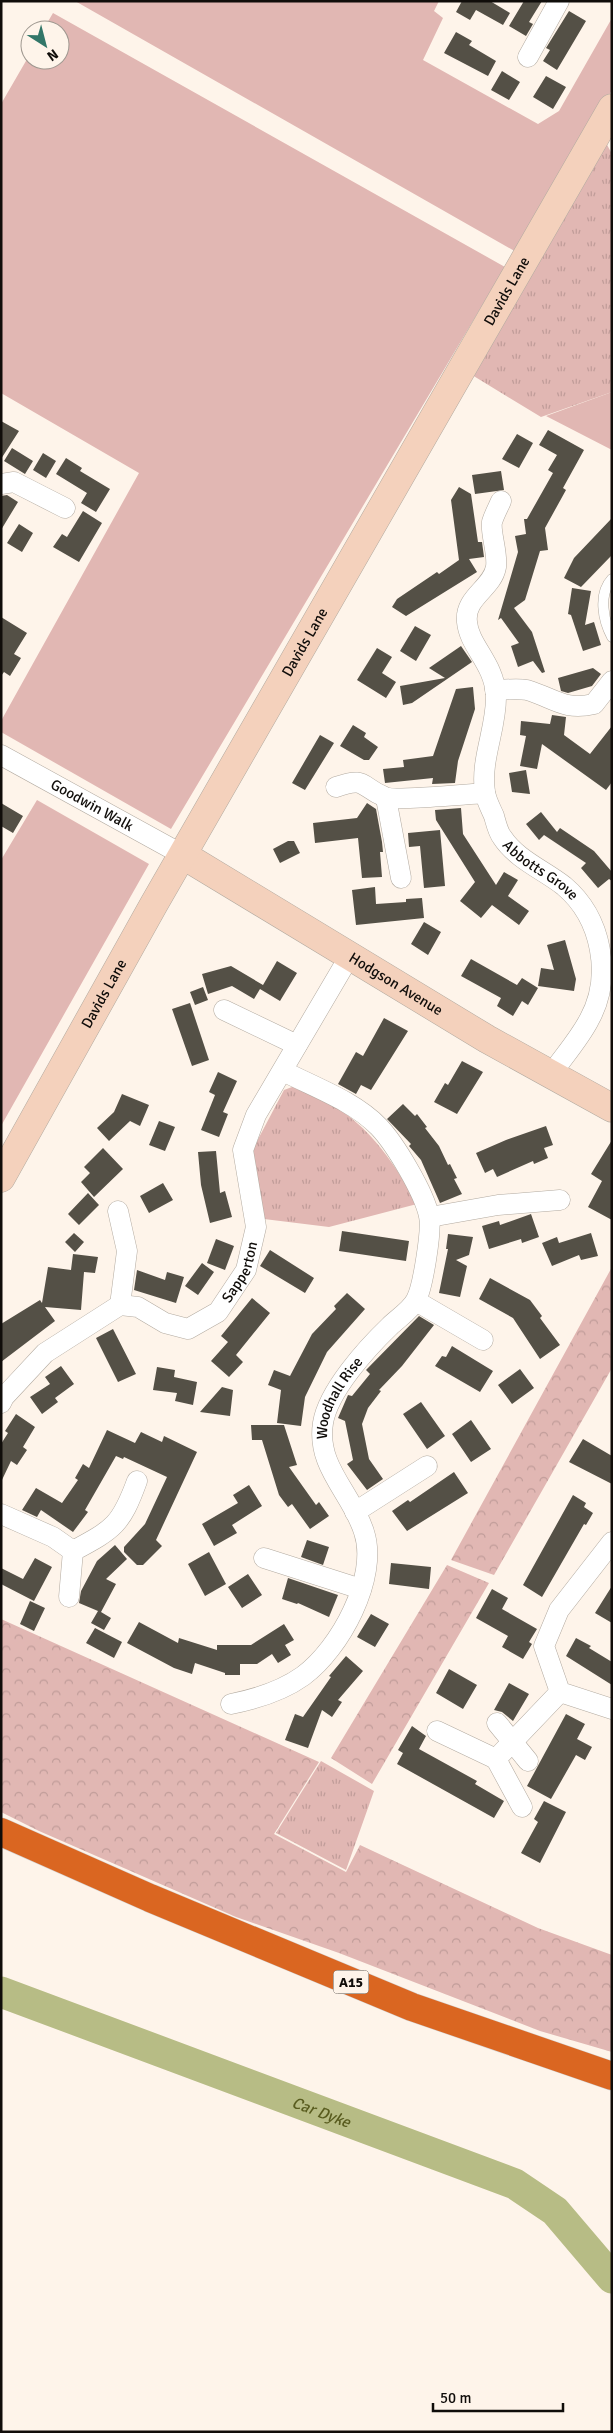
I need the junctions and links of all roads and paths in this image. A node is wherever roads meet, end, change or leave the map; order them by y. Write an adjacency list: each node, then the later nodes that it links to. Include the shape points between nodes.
1 (559, 1): 2 (street)
2 (528, 57)
3 (612, 108): 15 (street, Davids Lane)
4 (1, 484): 6 (street, via 14,482)
5 (501, 501): 10 (street, Abbotts Grove, via 492,524 496,568 470,602 467,622 492,672)
6 (64, 508)
7 (612, 579): 8 (lane, via 604,597 603,611)
8 (612, 637)
9 (612, 681): 10 (street, via 594,704 578,708 526,690)
10 (495, 690): 13 (street, Abbotts Grove, via 494,729 484,769)
11 (1, 755): 15 (street, Goodwin Walk)
12 (336, 787): 14 (street, via 352,781 368,786)
13 (485, 793): 14 (street); 17 (street, Abbotts Grove, via 502,837 524,859 565,887)
14 (386, 798): 16 (street)
15 (183, 855): 18 (street, Hodgson Avenue); 24 (street, Davids Lane)
16 (401, 878)
17 (606, 945): 22 (street, Abbotts Grove, via 598,996 589,1020)
18 (349, 957): 20 (street, Sapperton); 22 (street, Hodgson Avenue, via 487,1039)
19 (224, 1010): 20 (street)
20 (297, 1045): 21 (street, Sapperton)
21 (283, 1071): 27 (street, via 350,1105 378,1127 405,1163); 29 (street, Sapperton, via 256,1115 243,1150 256,1227 246,1270 218,1312 188,1329 165,1323 138,1307)
22 (552, 1073): 23 (street, Hodgson Avenue)
23 (612, 1108)
24 (1, 1178)
25 (560, 1200): 27 (street, via 498,1205)
26 (118, 1211): 29 (street, via 127,1251)
27 (430, 1217): 28 (street, via 426,1260)
28 (416, 1301): 30 (street); 34 (street, Woodhall Rise, via 369,1346 339,1386 323,1422 327,1462)
29 (120, 1305): 31 (street, via 45,1353)
30 (483, 1340)
31 (1, 1403)
32 (427, 1466): 34 (street)
33 (137, 1481): 37 (street, via 126,1510 108,1533)
34 (355, 1512): 39 (street, Woodhall Rise, via 368,1550)
35 (1, 1514): 37 (street)
36 (612, 1542): 41 (street, via 559,1610 544,1646)
37 (74, 1550): 40 (street)
38 (264, 1558): 39 (street)
39 (361, 1589): 42 (street, Woodhall Rise, via 348,1621 304,1676 250,1701)
40 (69, 1597)
41 (560, 1692): 43 (street); 46 (street)
42 (231, 1704)
43 (612, 1708)
44 (497, 1723): 46 (street)
45 (437, 1731): 47 (street)
46 (511, 1741): 47 (street); 48 (street)
47 (496, 1760): 49 (street)
48 (528, 1761)
49 (522, 1806)
50 (1, 1832): 51 (highway, A15, via 412,2007)
51 (612, 2076)

